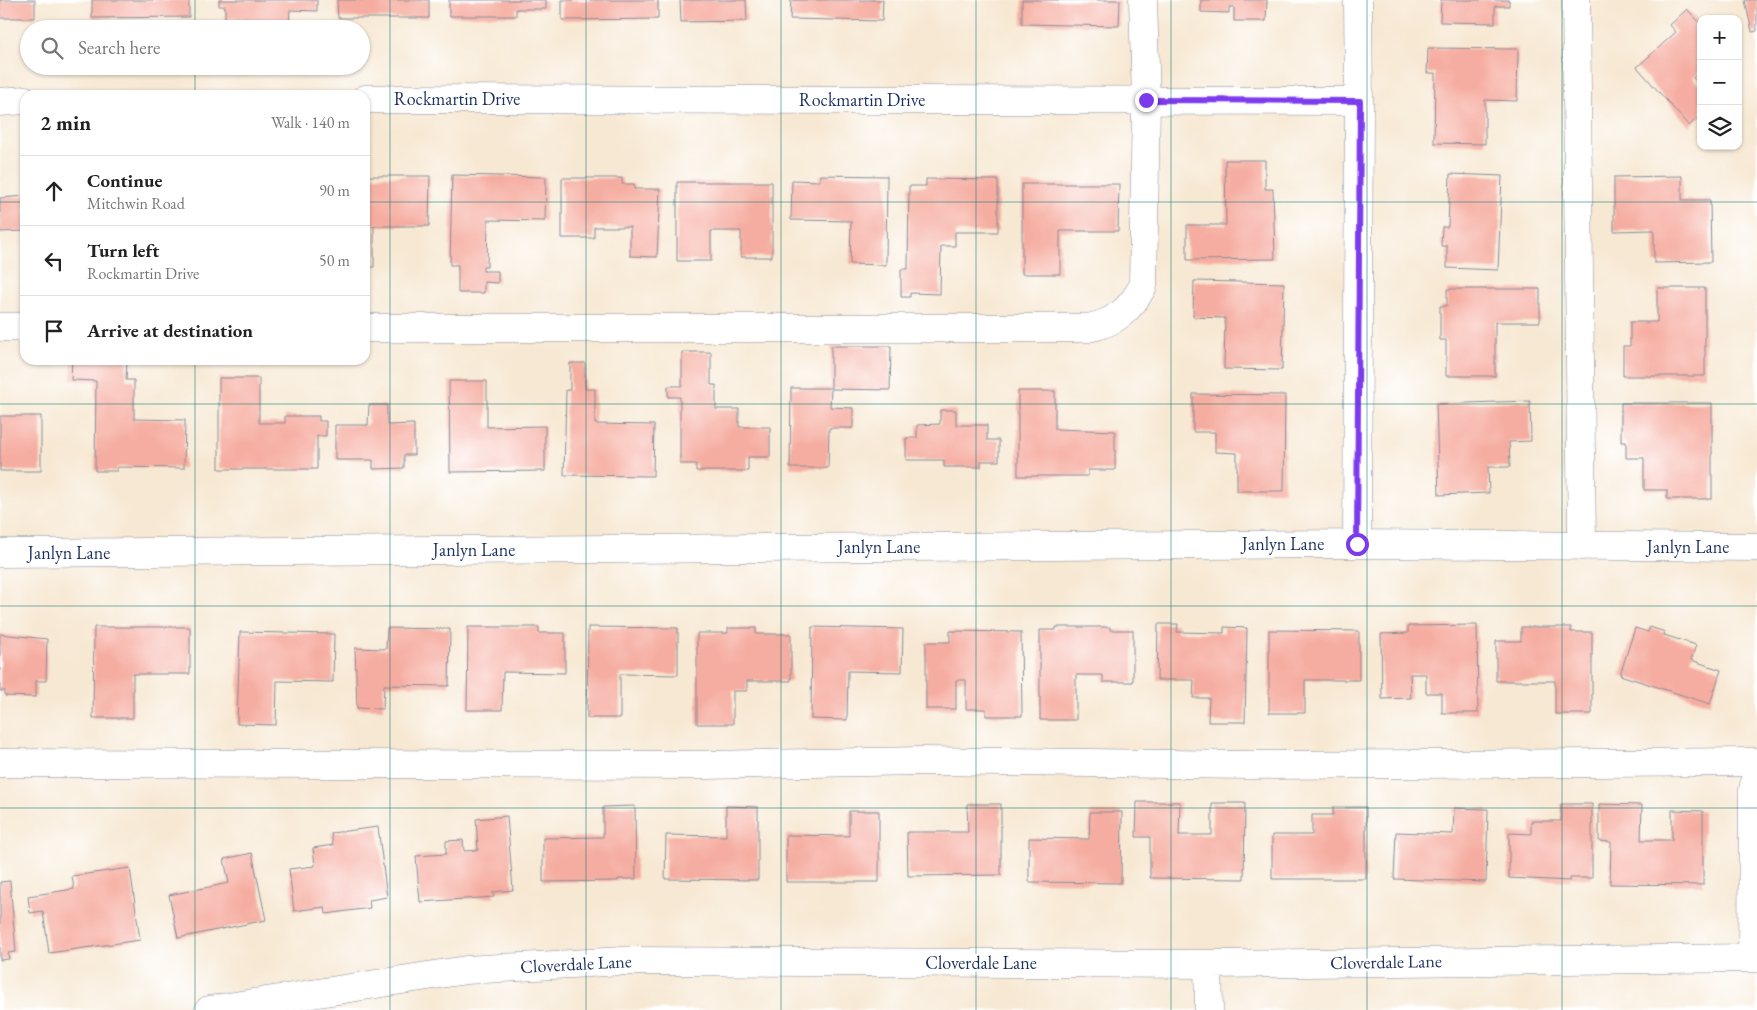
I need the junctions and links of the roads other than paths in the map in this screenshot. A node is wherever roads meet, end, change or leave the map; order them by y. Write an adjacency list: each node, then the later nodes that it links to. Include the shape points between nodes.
1 (1143, 0): 6 (street)
2 (1358, 0): 7 (street)
3 (1576, 0): 13 (street)
4 (370, 99): 6 (street, Rockmartin Drive)
5 (20, 100): 8 (street)
6 (1146, 100): 7 (street, Rockmartin Drive); 11 (street, via 1143,286 1121,316 1104,325 1088,328)
7 (1360, 101): 12 (street)
8 (0, 102)
9 (0, 327): 10 (street)
10 (20, 327)
11 (370, 328)
12 (1357, 544): 13 (street, Janlyn Lane); 15 (street, Janlyn Lane)
13 (1582, 546): 14 (street, Janlyn Lane)
14 (1757, 547)
15 (0, 553)
16 (0, 762): 17 (street)
17 (1757, 762)
18 (1757, 768): 19 (street, via 1753,790)
19 (1755, 958): 20 (street, Cloverdale Lane)
20 (1208, 964): 21 (street, Cloverdale Lane, via 623,961 466,970); 22 (street)
21 (209, 1010)
22 (1209, 1010)

